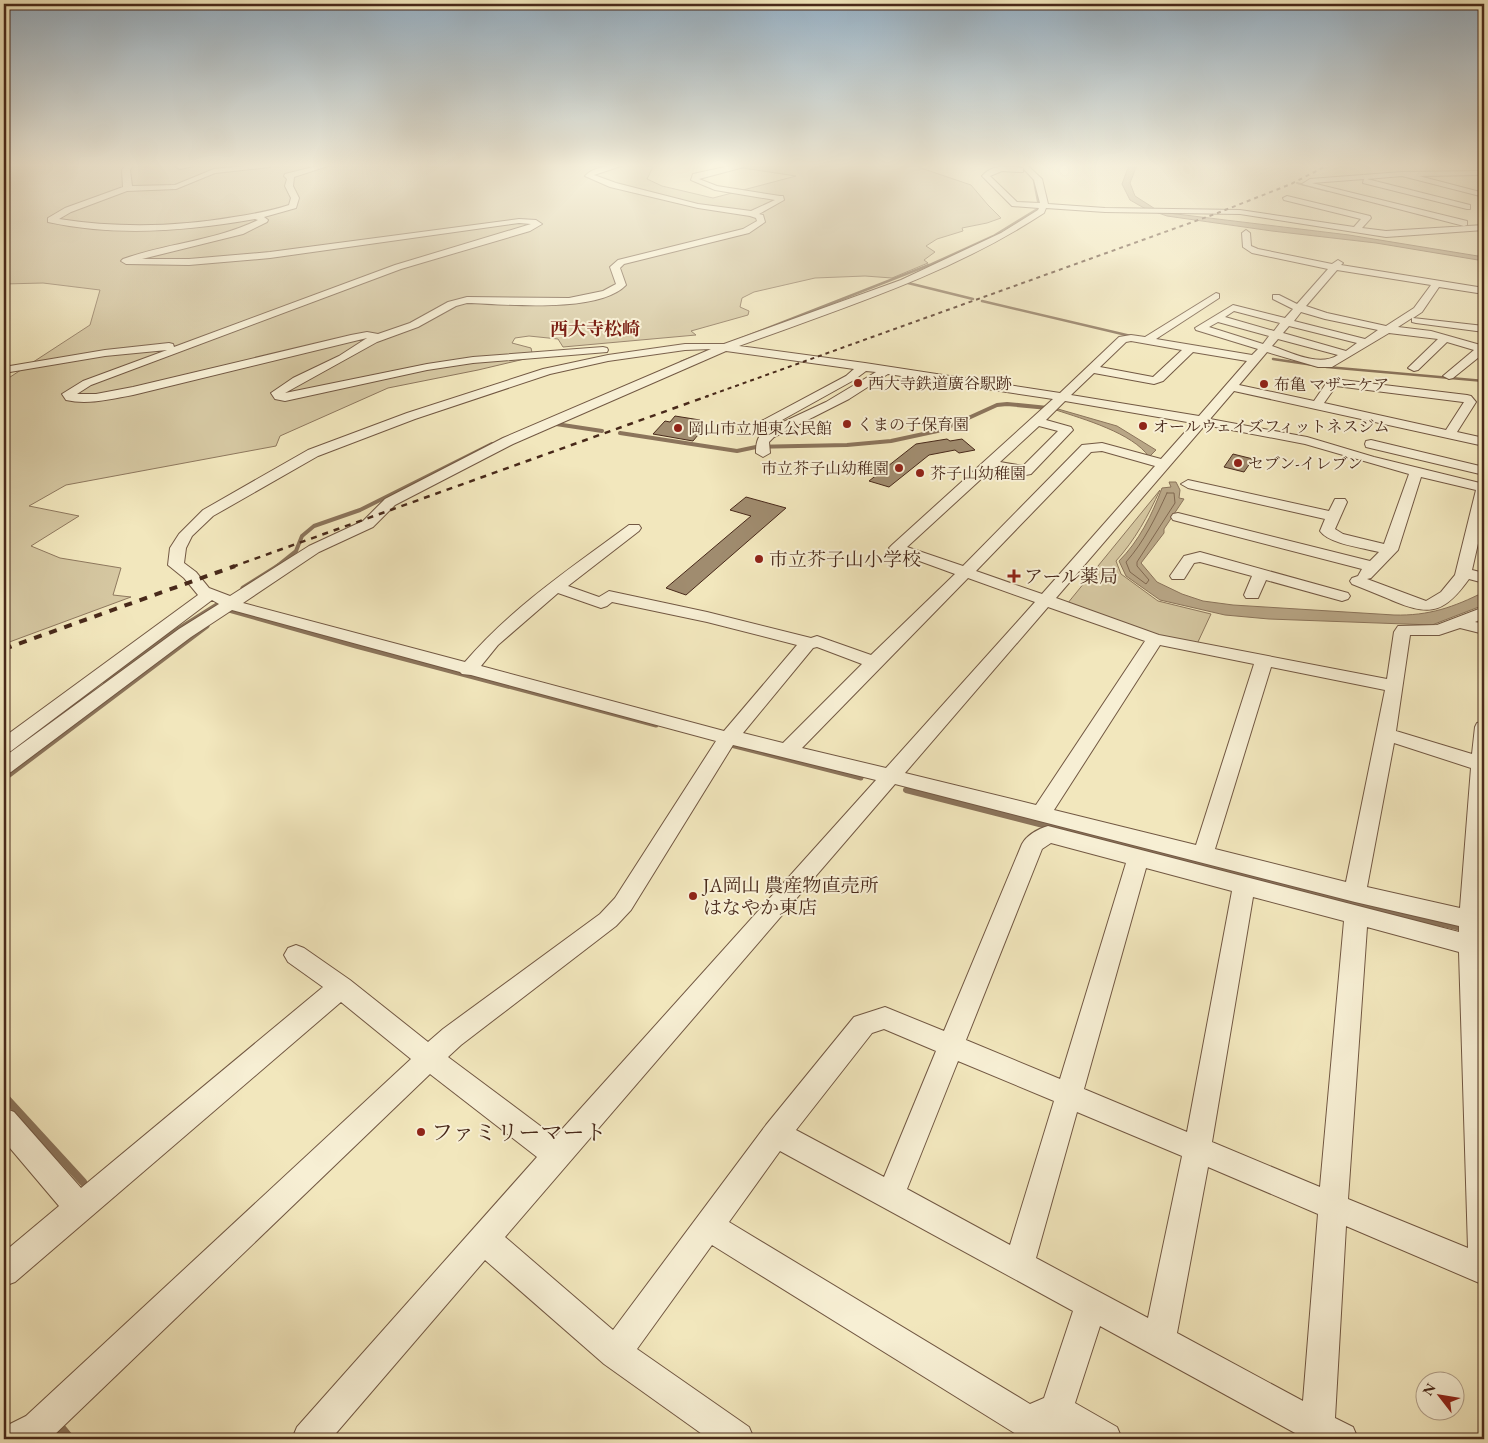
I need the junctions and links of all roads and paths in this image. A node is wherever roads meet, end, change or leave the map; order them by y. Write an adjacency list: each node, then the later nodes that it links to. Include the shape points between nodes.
1 (239, 232): 2 (street, via 126,261 181,262 270,255)
2 (436, 232)
3 (516, 232): 25 (street, via 398,267)
4 (741, 232): 22 (street, via 616,265 621,285 590,298 460,301 404,330)
5 (1008, 232): 26 (street, via 904,282)
6 (1377, 232): 7 (street)
7 (1416, 232)
8 (1246, 233): 9 (street, via 1247,247 1251,250)
9 (1338, 265): 10 (street); 14 (street)
10 (1437, 284): 11 (street); 16 (street, via 1418,310)
11 (1484, 290)
12 (1216, 296): 23 (street)
13 (1276, 297): 14 (street)
14 (1299, 308): 17 (street); 18 (street)
15 (1216, 318): 17 (street, via 1233,308); 20 (street); 28 (street, via 1200,328)
16 (1404, 318): 18 (street); 19 (street)
17 (1287, 322): 20 (street); 24 (street)
18 (1386, 329): 21 (street); 24 (street)
19 (1484, 329)
20 (1276, 334): 28 (street); 30 (street)
21 (1445, 338): 29 (street); 34 (street)
22 (373, 340): 25 (street, via 374,336 368,335 351,338 110,396 82,399 70,398 68,394 87,383); 31 (street, via 277,393 284,397 427,367 507,356 596,350)
23 (1147, 340): 27 (street); 37 (street, via 1123,339)
24 (1365, 342): 30 (street)
25 (192, 344): 35 (street)
26 (717, 348): 31 (street, via 685,347); 33 (street); 72 (street, via 466,462 390,502 368,524 314,548)
27 (1190, 348): 32 (street); 37 (street, via 1159,380)
28 (1264, 348): 30 (street, via 1327,365); 32 (street)
29 (1483, 349): 38 (street)
30 (1346, 354)
31 (628, 355): 72 (street, via 547,370 406,418 300,458 208,512 186,534 176,556 176,565 190,575 203,591)
32 (1255, 359): 39 (street)
33 (865, 366): 36 (street); 46 (street, via 850,378 760,427)
34 (1414, 368)
35 (4, 370)
36 (887, 370): 40 (street); 50 (street, via 765,437)
37 (1092, 370): 40 (street)
38 (1449, 376)
39 (1232, 386): 41 (street); 45 (street)
40 (1063, 397): 42 (street); 45 (street)
41 (1317, 405): 43 (street); 47 (street, via 1334,382 1468,399 1470,402)
42 (1051, 409): 44 (street)
43 (1384, 420): 47 (street); 49 (street)
44 (1037, 421): 52 (street); 52 (street, via 1067,430 1026,471)
45 (1202, 421): 51 (street, via 1307,441); 53 (street)
46 (745, 430)
47 (1449, 435): 48 (street)
48 (1484, 442)
49 (1371, 444): 51 (street); 54 (street)
50 (762, 449)
51 (1362, 458): 55 (street)
52 (989, 464): 64 (street, via 897,548)
53 (1163, 464): 64 (street, via 1102,447 1088,448); 73 (street)
54 (1484, 471)
55 (1416, 472): 57 (street); 62 (street)
56 (1188, 484): 60 (street)
57 (1484, 488): 65 (street)
58 (1340, 502): 60 (street)
59 (1178, 516): 63 (street)
60 (1334, 518): 62 (street, via 1327,531 1338,537)
61 (634, 528): 70 (street)
62 (1390, 550): 63 (street)
63 (1373, 567): 69 (street)
64 (966, 572): 73 (street); 80 (street)
65 (1463, 573): 68 (street); 69 (street, via 1457,584 1433,605 1427,606)
66 (1261, 574): 67 (street, via 1200,557 1189,559); 69 (street, via 1336,601); 71 (street)
67 (1178, 576)
68 (1484, 578)
69 (1358, 581)
70 (556, 587): 78 (street, via 601,603 609,596 707,616); 81 (street, via 492,641)
71 (1252, 595)
72 (224, 600): 81 (street); 86 (street); 89 (street, via 185,633)
73 (1045, 600): 77 (street); 90 (street)
74 (1484, 612): 75 (street)
75 (1461, 623): 76 (street); 82 (street, via 1439,630 1404,630)
76 (1484, 629)
77 (1155, 639): 79 (street); 91 (street)
78 (812, 643): 80 (street, via 817,641); 85 (street, via 807,644)
79 (1264, 661): 82 (street); 92 (street)
80 (873, 662): 87 (street)
81 (468, 670): 85 (street)
82 (1396, 686): 84 (street)
83 (1484, 727): 88 (street)
84 (1386, 734): 88 (street); 95 (street)
85 (725, 742): 87 (street, via 741,739); 100 (street, via 618,910)
86 (4, 746)
87 (788, 750): 90 (street)
88 (1482, 765): 96 (street)
89 (4, 767)
90 (889, 776): 91 (street); 105 (street)
91 (1040, 815): 92 (street)
92 (1203, 856): 95 (street)
93 (1138, 858): 94 (street); 99 (street, via 1048,834 1033,844); 101 (street)
94 (1244, 885): 95 (street); 104 (street)
95 (1356, 904): 96 (street); 108 (street)
96 (1473, 929): 112 (street)
97 (296, 955): 98 (street)
98 (341, 987): 100 (street); 107 (street)
99 (952, 1046): 101 (street); 103 (street, via 885,1018 863,1025); 106 (street)
100 (429, 1058): 105 (street); 119 (street, via 38,1428)
101 (1069, 1096): 104 (street); 111 (street)
102 (4, 1121): 107 (street)
103 (776, 1134): 106 (street); 109 (street)
104 (1197, 1150): 108 (street); 115 (street)
105 (557, 1156): 110 (street)
106 (890, 1196): 111 (street)
107 (79, 1207): 113 (street)
108 (1333, 1207): 112 (street); 118 (street)
109 (708, 1226): 116 (street); 117 (street, via 1028,1422)
110 (483, 1238): 116 (street); 120 (street)
111 (1018, 1266): 114 (street)
112 (1484, 1270)
113 (4, 1271)
114 (1091, 1305): 115 (street); 117 (street)
115 (1159, 1342): 118 (street)
116 (615, 1353): 121 (street)
117 (1052, 1425): 122 (street)
118 (1330, 1433)
119 (16, 1439)
120 (309, 1439)
121 (737, 1439)
122 (1105, 1439)

